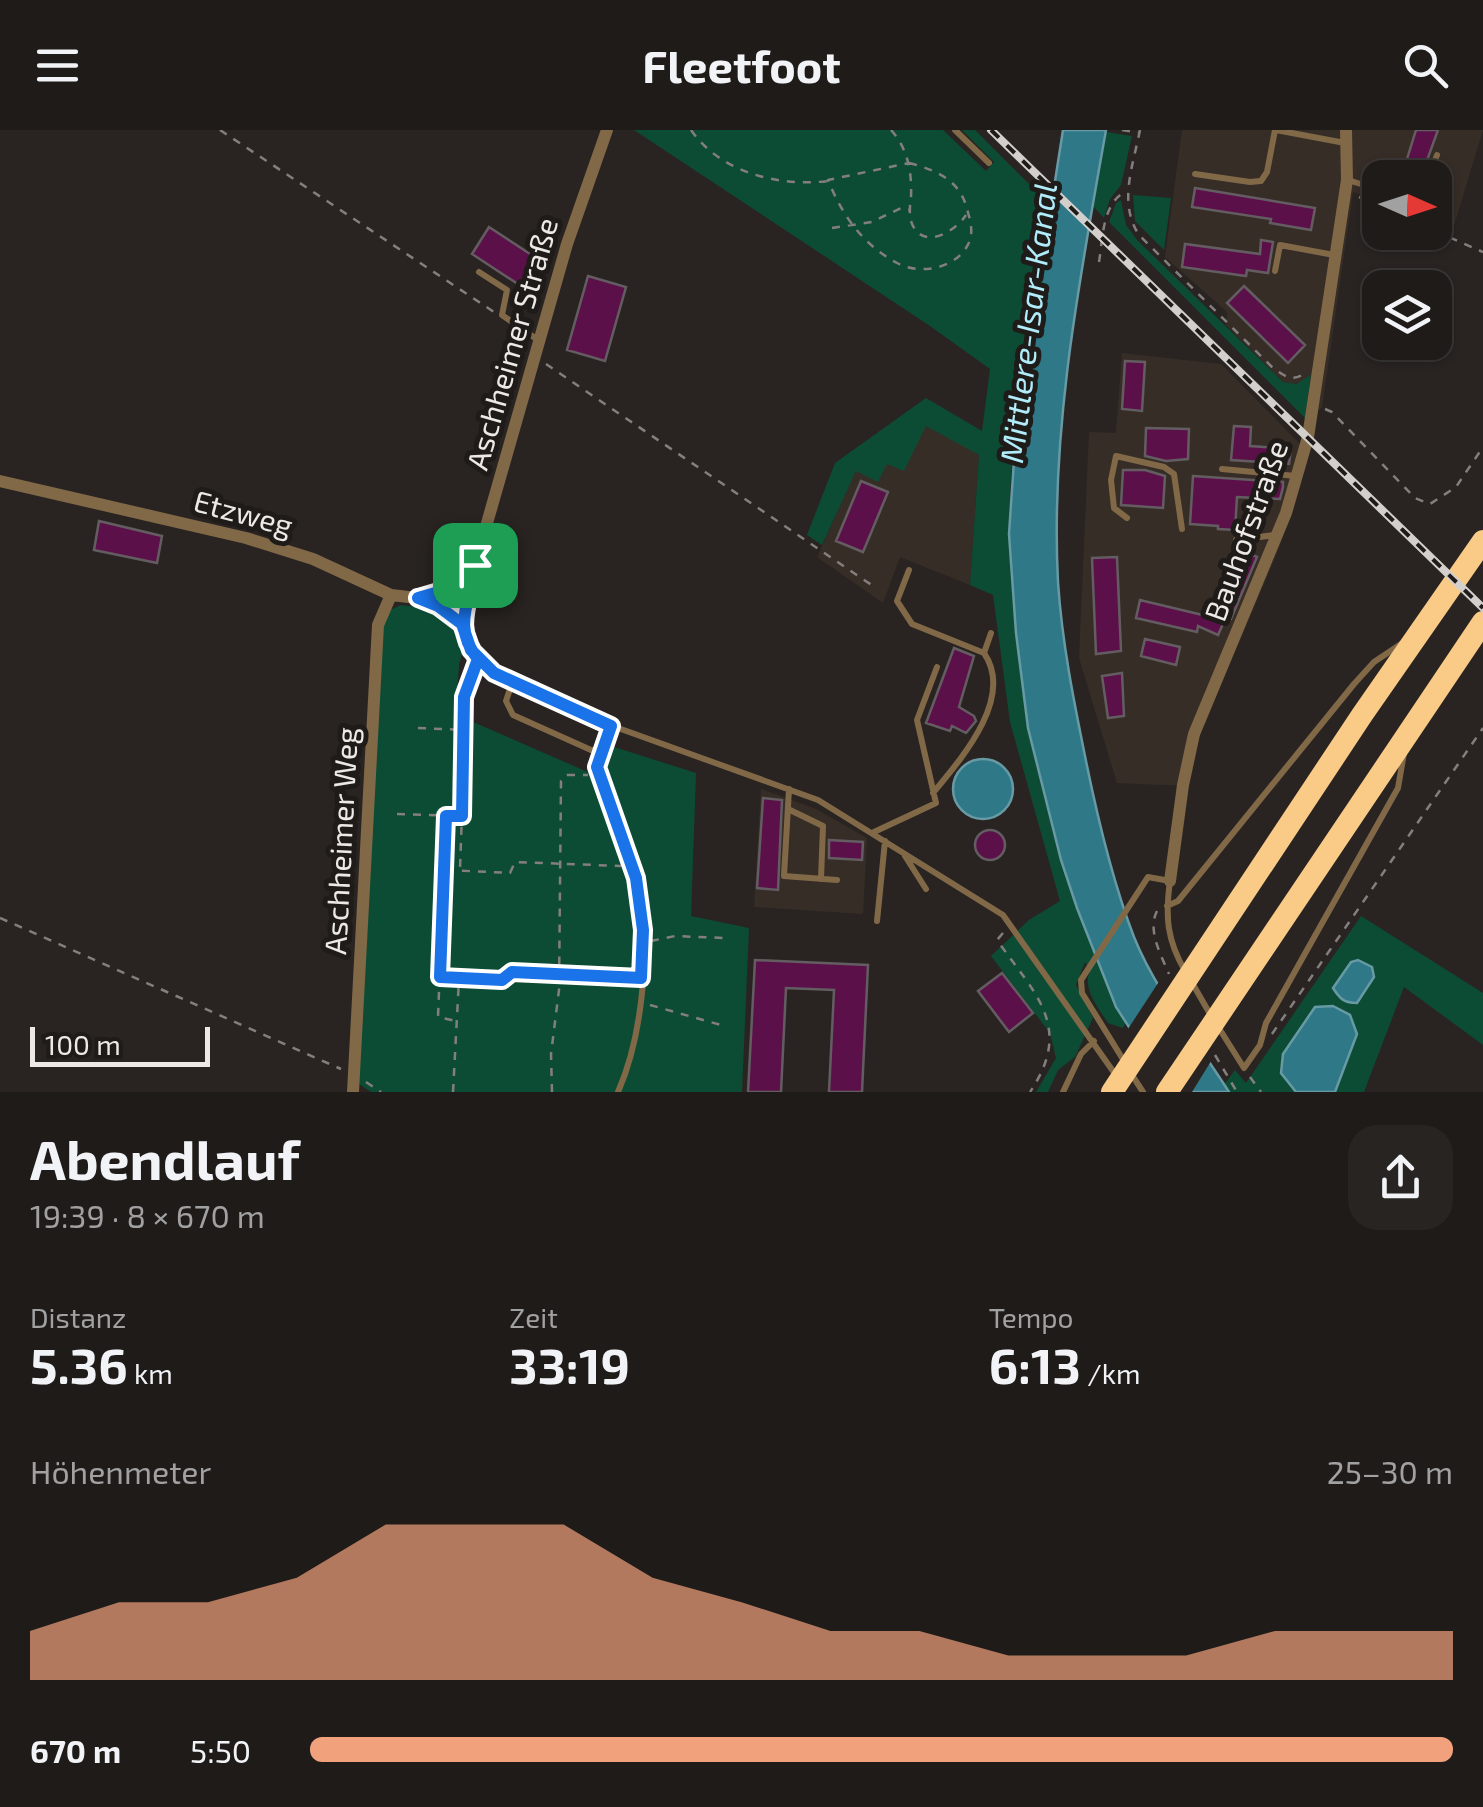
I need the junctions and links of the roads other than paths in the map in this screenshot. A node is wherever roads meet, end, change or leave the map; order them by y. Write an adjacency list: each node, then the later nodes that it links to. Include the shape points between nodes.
1 (607, 130): 14 (street, Aschheimer Straße)
2 (955, 130): 7 (lane)
3 (1276, 130): 4 (lane); 8 (lane, via 1261,181)
4 (1346, 137): 9 (street, Bauhofstraße)
5 (1437, 155): 6 (lane)
6 (1435, 160)
7 (989, 163)
8 (1196, 174)
9 (1346, 186): 10 (lane); 11 (street, Bauhofstraße)
10 (1362, 188)
11 (1335, 255): 12 (lane, via 1280,246); 16 (street, Bauhofstraße)
12 (1276, 271)
13 (479, 272): 14 (lane, via 507,290 502,316)
14 (538, 340): 23 (street, Aschheimer Straße)
15 (1222, 468): 16 (lane)
16 (1297, 476): 20 (street, Bauhofstraße)
17 (0, 482): 25 (street, Etzweg, via 246,538)
18 (1127, 518): 19 (lane, via 1114,508 1116,456 1174,474)
19 (1182, 529)
20 (1278, 534): 21 (lane); 45 (street, Bauhofstraße, via 1194,734)
21 (1236, 540)
22 (1483, 541): 29 (highway)
23 (475, 565): 26 (street, via 451,590); 28 (street, Aschheimer Straße)
24 (908, 570): 31 (lane, via 897,601 905,618)
25 (391, 595): 26 (street, Etzweg); 51 (street, Aschheimer Weg, via 378,625)
26 (418, 598): 28 (street, Etzweg)
27 (1483, 622): 35 (highway)
28 (462, 624): 33 (lane, via 478,659)
29 (1419, 632): 47 (lane, via 1374,662 1178,902); 50 (highway)
30 (991, 633): 31 (lane)
31 (984, 653): 38 (lane, via 994,676 990,703 974,744)
32 (936, 667): 38 (lane, via 917,720)
33 (512, 682): 34 (lane); 36 (lane, via 506,701 513,715)
34 (611, 726): 36 (lane); 37 (lane)
35 (1408, 731): 47 (lane, via 1398,788 1244,1068 1173,949); 55 (highway)
36 (601, 750): 52 (lane, via 599,775 641,901 640,1000)
37 (789, 789): 39 (lane); 40 (lane)
38 (934, 793): 40 (lane, via 936,803)
39 (788, 810): 43 (lane, via 823,826); 43 (lane, via 784,876)
40 (872, 832): 41 (lane)
41 (885, 841): 42 (lane); 48 (lane)
42 (904, 853): 46 (lane); 49 (lane, via 1003,915)
43 (821, 879): 44 (lane)
44 (837, 880)
45 (1170, 881): 47 (lane); 54 (lane, via 1148,878 1081,980)
46 (926, 889)
47 (1167, 906)
48 (877, 921)
49 (1094, 1040): 50 (lane); 53 (lane)
50 (1117, 1091)
51 (353, 1092)
52 (618, 1092)
53 (1063, 1092)
54 (1143, 1092)
55 (1167, 1092)

